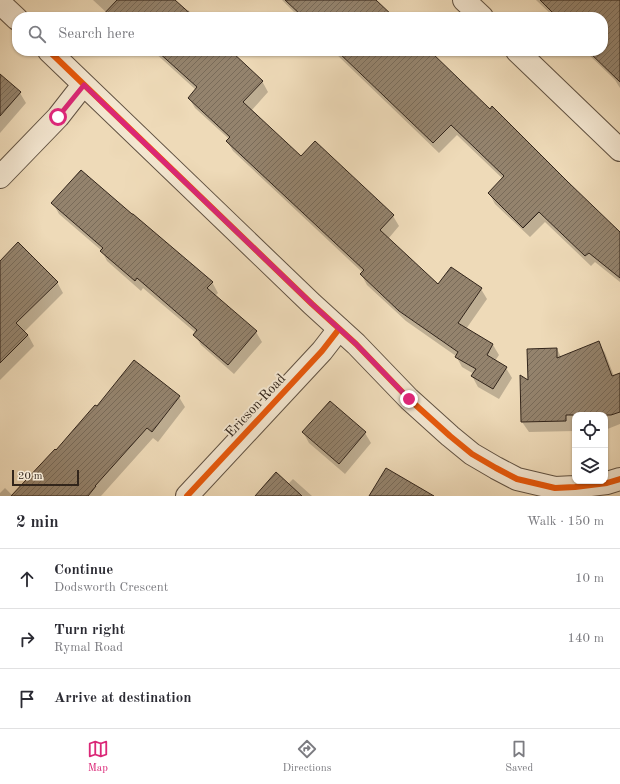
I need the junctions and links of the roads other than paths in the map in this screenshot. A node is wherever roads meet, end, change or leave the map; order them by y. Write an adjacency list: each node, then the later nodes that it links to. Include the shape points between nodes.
1 (464, 0): 3 (street)
2 (0, 3): 4 (street)
3 (477, 12)
4 (12, 14)
5 (54, 56): 7 (street)
6 (522, 56): 8 (street)
7 (84, 85): 9 (street, via 58,117); 10 (street)
8 (620, 150)
9 (0, 177)
10 (339, 329): 12 (street, via 409,399 472,454 517,479); 13 (street, Ericson Road, via 322,351)
11 (620, 479): 12 (street, via 607,484)
12 (554, 492)
13 (187, 496)

